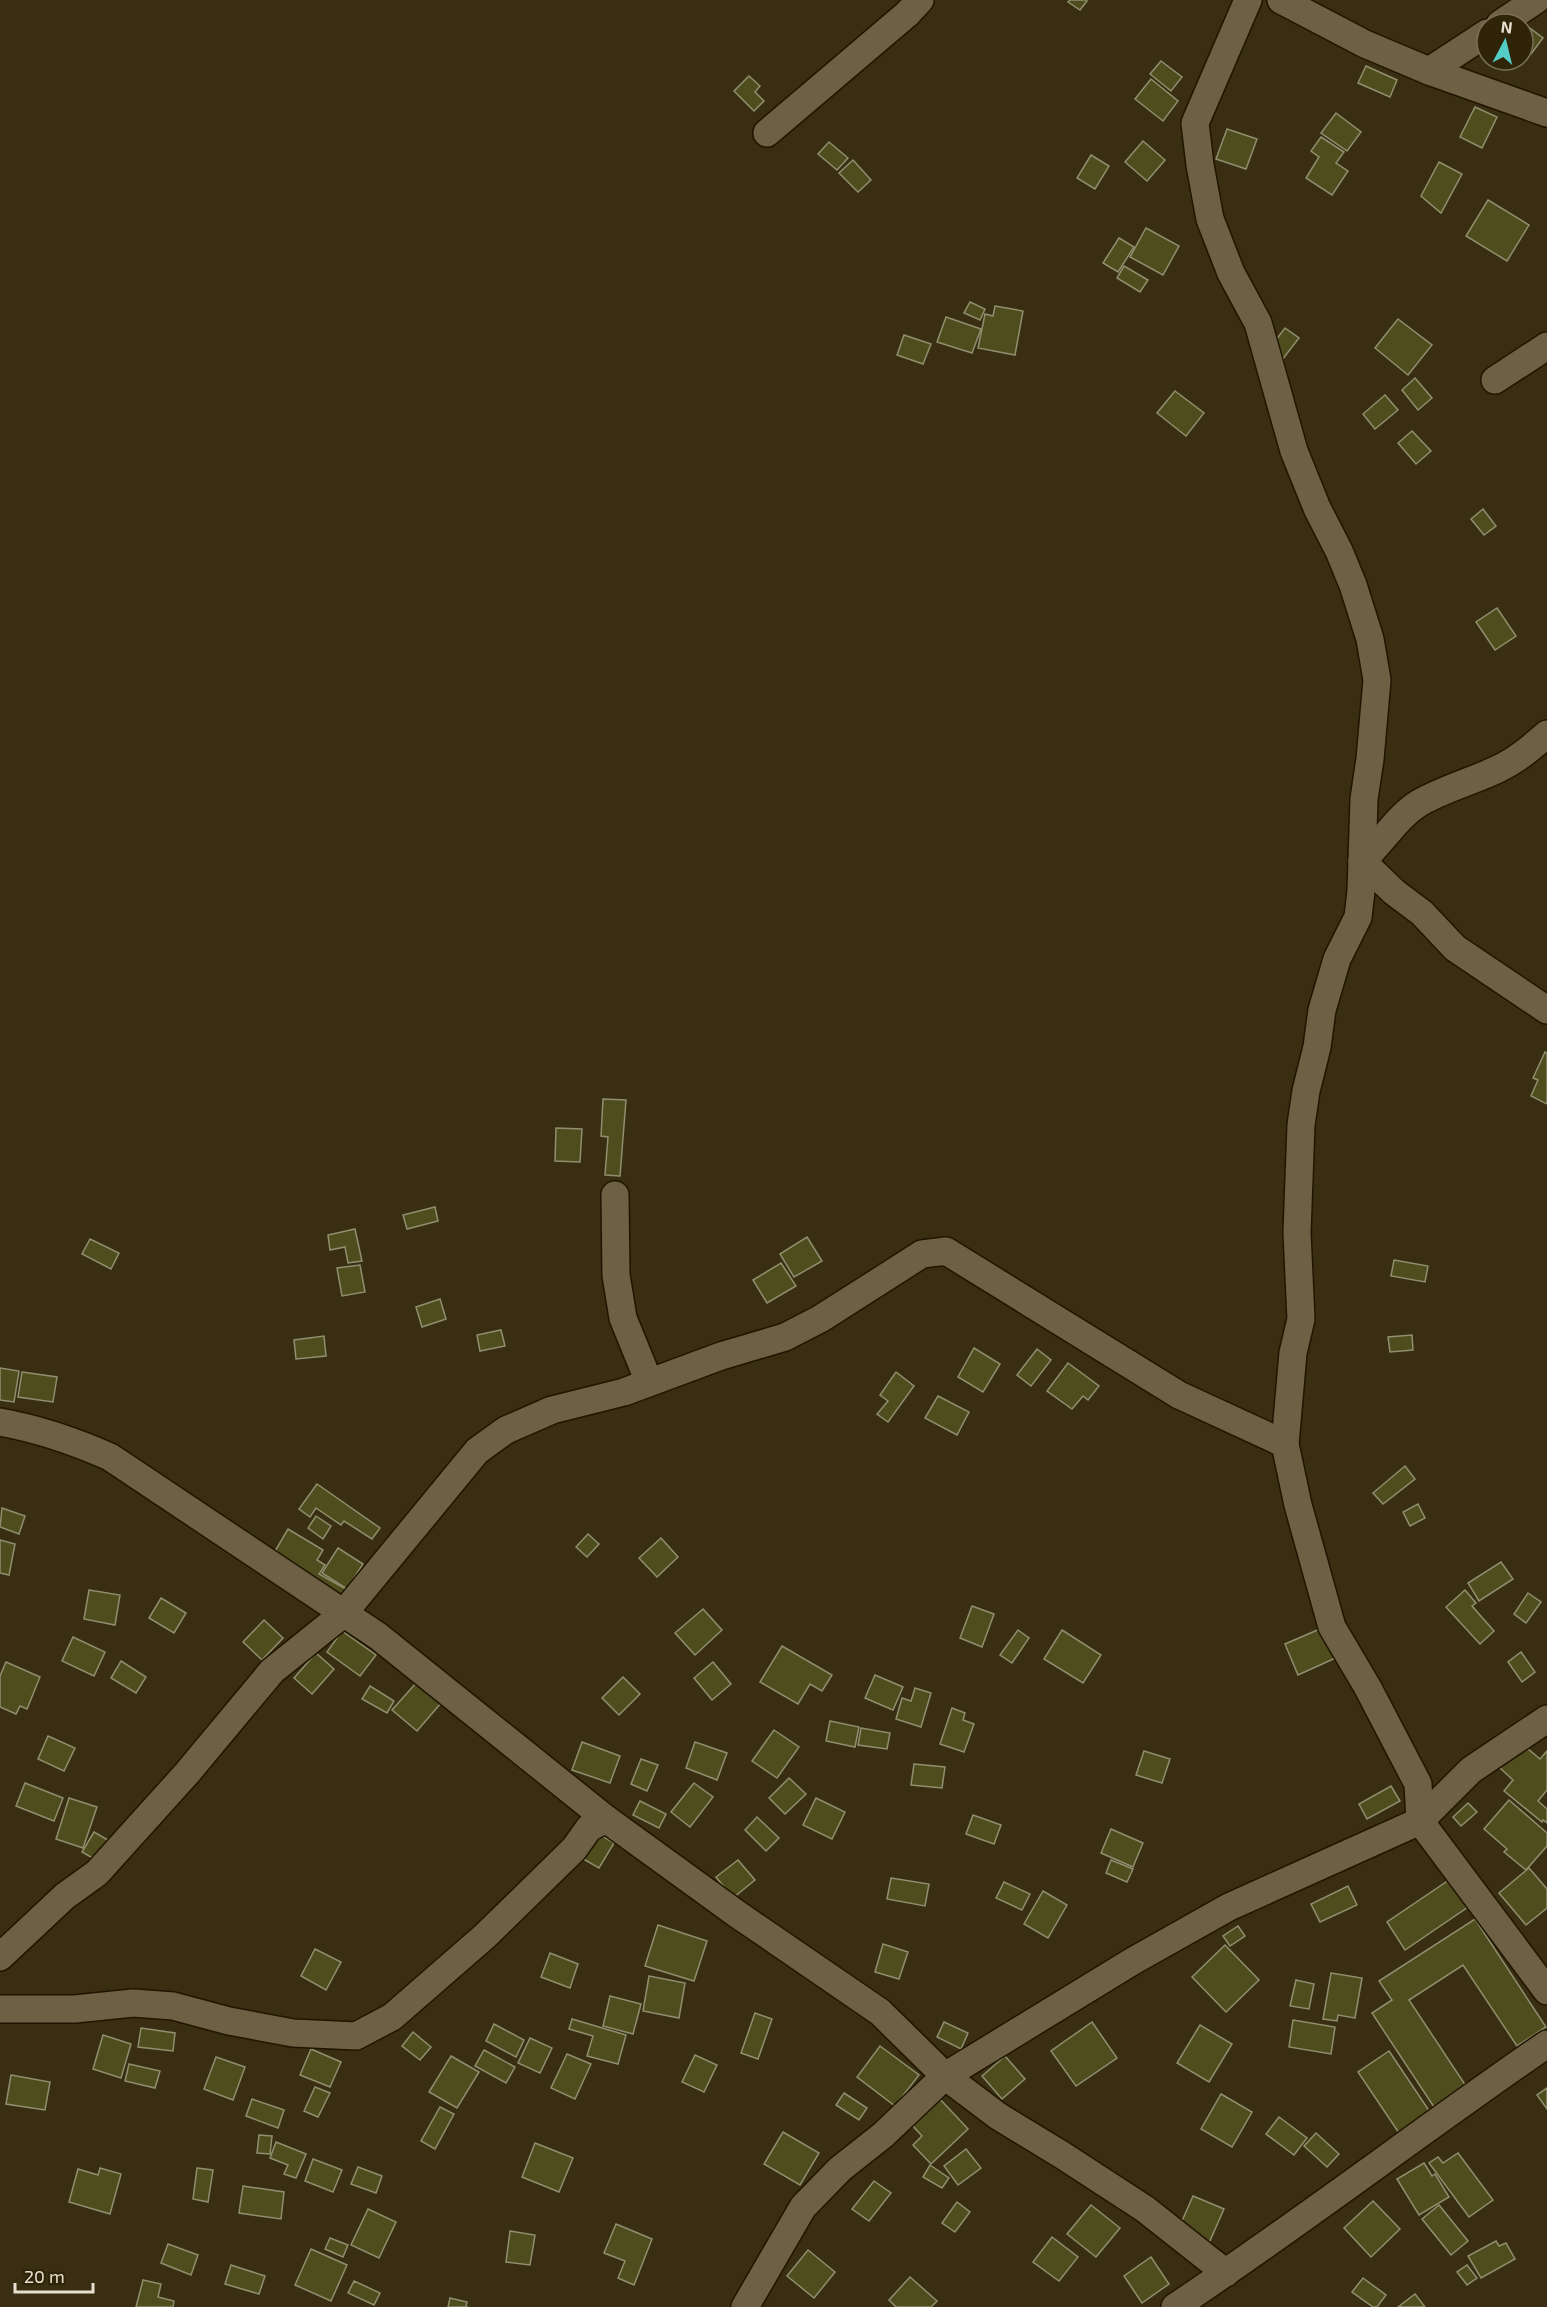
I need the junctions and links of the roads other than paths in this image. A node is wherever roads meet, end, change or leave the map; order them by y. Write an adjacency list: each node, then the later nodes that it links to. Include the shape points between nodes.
1 (920, 0): 9 (street)
2 (1248, 0): 13 (street, via 1195,123 1200,165 1210,219 1231,273 1258,323 1294,451 1339,550 1370,639 1377,680 1364,799)
3 (1281, 0): 7 (street, via 1365,44)
4 (1536, 0): 5 (street)
5 (1518, 12)
6 (1475, 41): 7 (street)
7 (1429, 71): 8 (street)
8 (1547, 113)
9 (767, 133)
10 (1547, 346): 11 (street)
11 (1495, 380)
12 (1547, 734): 13 (street, via 1499,769 1420,803)
13 (1362, 861): 14 (street, via 1422,913 1455,948); 18 (street, via 1358,917 1332,973 1301,1125 1297,1233 1301,1319 1293,1353)
14 (1547, 1010)
15 (615, 1195): 16 (street, via 616,1275 623,1318)
16 (648, 1382): 18 (street, via 785,1337 922,1254 946,1251 1179,1395); 19 (street, via 552,1410 506,1430 477,1451)
17 (0, 1422): 19 (street, via 69,1438 110,1456)
18 (1285, 1444): 22 (street, via 1332,1627 1418,1784)
19 (343, 1614): 21 (street, via 378,1636); 23 (street, via 272,1671 98,1873 64,1896)
20 (1547, 1719): 22 (street, via 1471,1770)
21 (606, 1819): 25 (street, via 589,1828 574,1849 485,1936 392,2017 356,2036 293,2033 163,2006); 27 (street, via 880,2012)
22 (1420, 1821): 24 (street); 27 (street, via 1230,1907 1133,1960)
23 (0, 1957)
24 (1547, 1991)
25 (0, 2009)
26 (1547, 2044): 28 (street)
27 (945, 2076): 28 (street, via 998,2116 1145,2210); 29 (street, via 803,2207)
28 (1226, 2273): 30 (street)
29 (745, 2307)
30 (1175, 2307)

